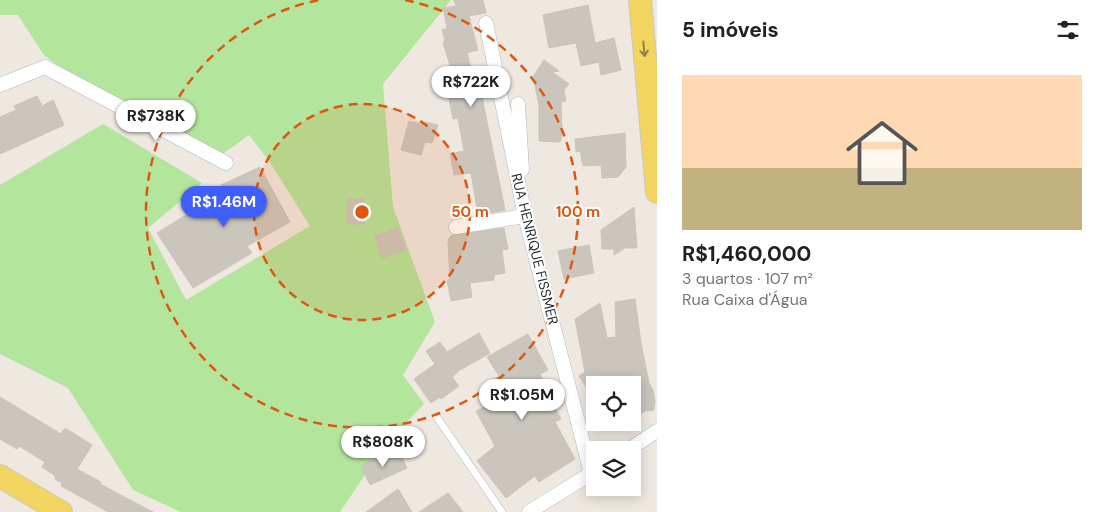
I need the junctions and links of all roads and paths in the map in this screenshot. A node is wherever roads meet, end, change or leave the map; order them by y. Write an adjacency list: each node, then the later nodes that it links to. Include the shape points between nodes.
1 (641, 0): 2 (main road); 7 (main road, one-way to 7)
2 (657, 12)
3 (486, 24): 8 (street, RUA HENRIQUE FISSMER)
4 (0, 86): 6 (street, via 45,67)
5 (518, 104): 8 (street)
6 (226, 163)
7 (657, 192)
8 (520, 196): 9 (street, RUA HENRIQUE FISSMER)
9 (525, 216): 10 (street); 14 (street, RUA HENRIQUE FISSMER)
10 (456, 227)
11 (436, 416): 18 (lane)
12 (657, 431): 13 (street)
13 (641, 441)
14 (586, 446)
15 (586, 476): 19 (street)
16 (2, 481): 17 (main road)
17 (61, 512)
18 (502, 512)
19 (529, 512)

